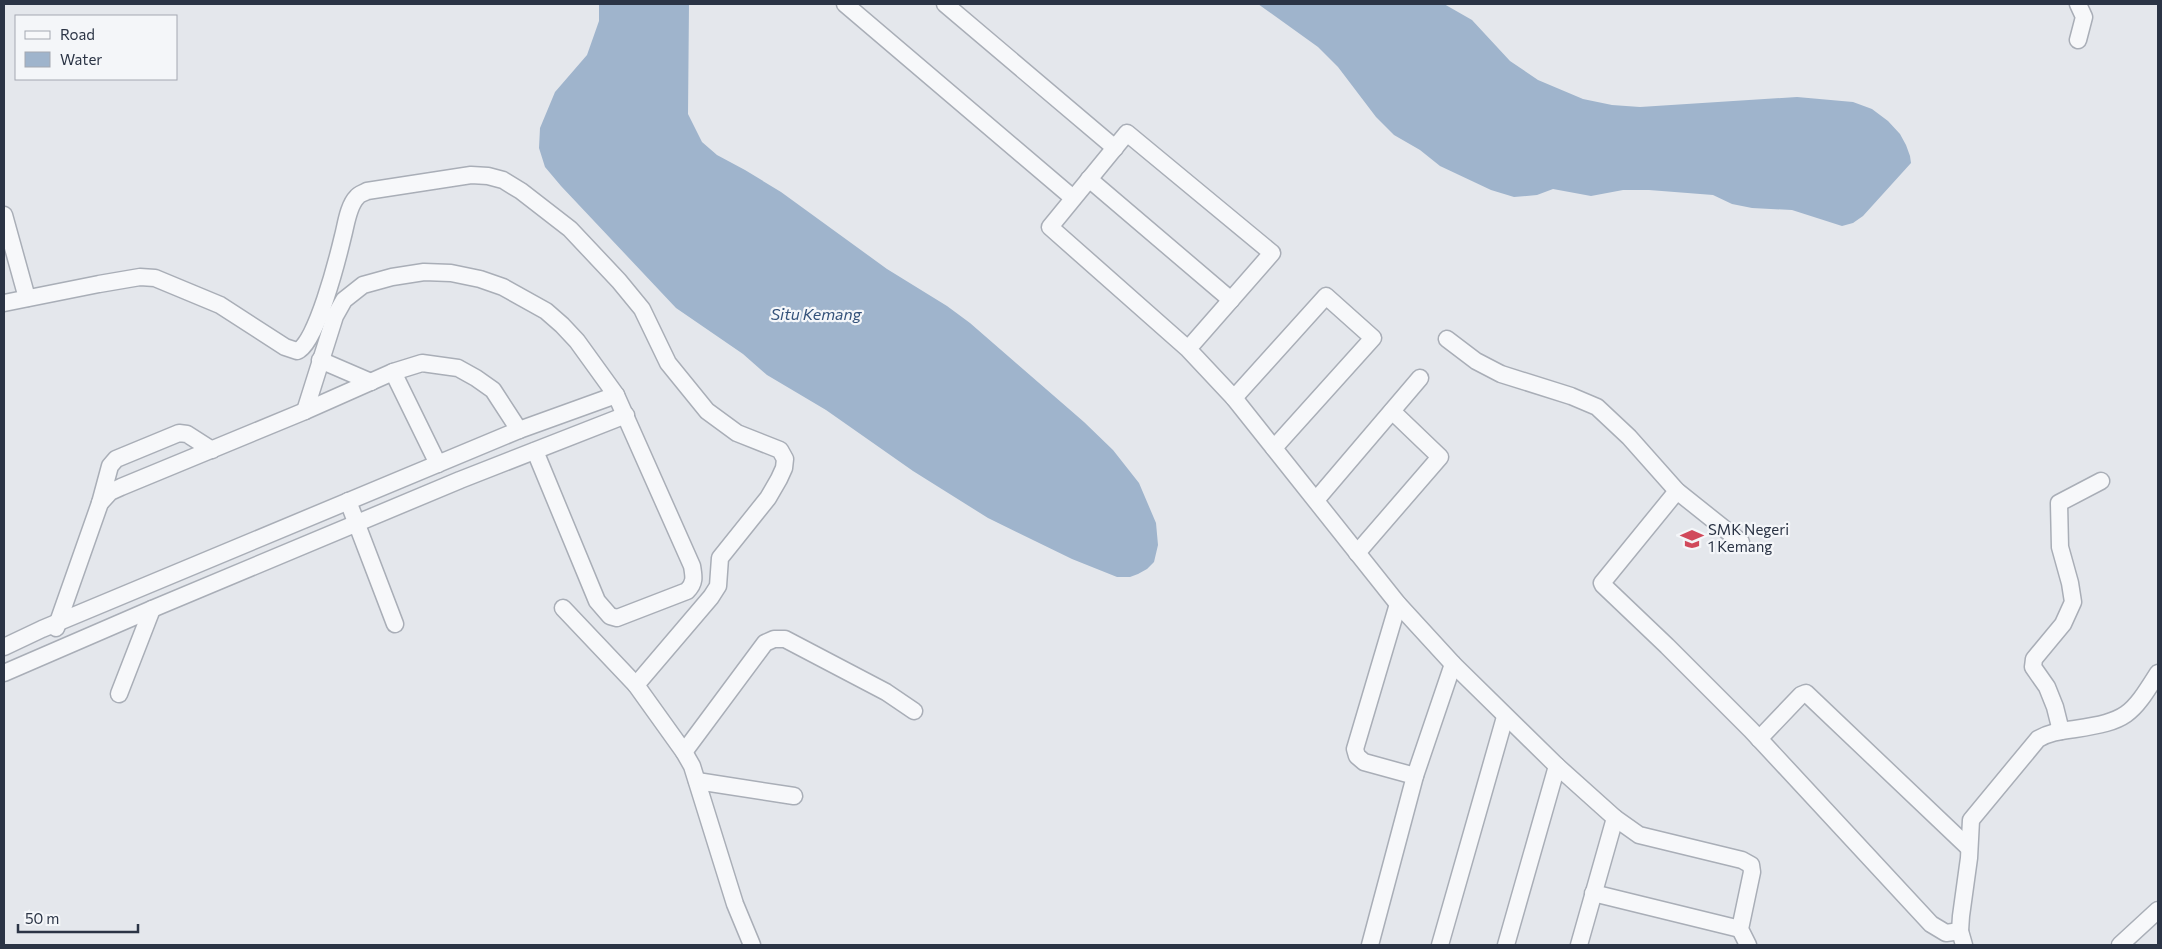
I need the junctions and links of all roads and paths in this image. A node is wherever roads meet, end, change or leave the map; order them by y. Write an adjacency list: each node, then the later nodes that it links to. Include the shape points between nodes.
1 (845, 4): 7 (street)
2 (945, 4): 5 (street)
3 (2078, 4): 4 (street, via 2084,17)
4 (2078, 40)
5 (1115, 148): 6 (street); 10 (street, via 1127,133 1272,253)
6 (1090, 179): 7 (street); 10 (street)
7 (1073, 198): 13 (street, via 1050,228)
8 (4, 215): 9 (street)
9 (28, 298): 11 (street); 46 (street, via 140,277 156,278 220,305 285,347 300,351 308,343 317,321 357,196 367,191 471,176 503,180 521,191 570,230 632,296 642,309 668,363 707,411 737,433 780,450 785,459 784,468 768,498 720,558 718,586 711,597)
10 (1231, 300): 13 (street)
11 (4, 303)
12 (1447, 339): 29 (street, via 1476,361 1501,374 1597,407)
13 (1188, 349): 19 (street)
14 (320, 360): 17 (street); 18 (street, via 339,306 363,285 424,272 451,273 503,287 546,311 577,341); 21 (street)
15 (394, 372): 17 (street); 23 (street, via 422,363 458,368 493,390); 27 (street)
16 (1420, 378): 20 (street)
17 (371, 382): 21 (street)
18 (616, 395): 22 (street); 23 (street)
19 (1234, 398): 24 (street); 24 (street, via 1326,296 1372,338)
20 (1392, 411): 31 (street); 35 (street, via 1440,457)
21 (305, 412): 25 (street)
22 (626, 415): 26 (street); 26 (street, via 692,566 694,579 686,592 617,618 610,616 598,601)
23 (519, 430): 27 (street)
24 (1274, 448): 31 (street)
25 (212, 450): 32 (street, via 115,489); 32 (street, via 186,434 179,434 116,460 110,466)
26 (535, 451): 33 (street)
27 (438, 464): 30 (street)
28 (2101, 481): 50 (street, via 2059,503 2060,547 2072,602 2062,624 2034,659 2033,667 2047,687)
29 (1677, 491): 34 (street); 51 (street, via 1602,583)
30 (348, 500): 33 (street); 39 (street)
31 (1316, 500): 35 (street)
32 (100, 503): 39 (street)
33 (355, 524): 38 (street); 40 (street)
34 (1741, 542)
35 (1357, 552): 36 (street)
36 (1398, 604): 43 (street); 54 (street, via 1355,749 1364,762)
37 (563, 608): 46 (street)
38 (152, 609): 42 (street); 47 (street)
39 (58, 623): 41 (street); 42 (street)
40 (395, 624)
41 (4, 647)
42 (45, 654): 44 (street)
43 (1453, 664): 49 (street); 54 (street)
44 (4, 673)
45 (2158, 673): 50 (street, via 2138,705 2117,720)
46 (636, 686): 52 (street)
47 (119, 694)
48 (914, 711): 52 (street, via 886,692 785,639 774,639 765,643)
49 (1505, 717): 53 (street); 65 (street)
50 (2061, 731): 58 (street, via 2050,732 2038,739 1971,820)
51 (1759, 739): 58 (street, via 1806,693); 62 (street, via 1931,924)
52 (684, 752): 55 (street)
53 (1557, 766): 57 (street); 66 (street)
54 (1415, 776): 64 (street)
55 (697, 781): 56 (street); 63 (street, via 735,904)
56 (794, 796)
57 (1615, 818): 59 (street); 61 (street, via 1639,835 1742,860 1751,865)
58 (1969, 848): 62 (street)
59 (1592, 893): 61 (street); 67 (street)
60 (2158, 910): 69 (street)
61 (1740, 929): 68 (street)
62 (1962, 938)
63 (752, 945)
64 (1370, 945)
65 (1440, 945)
66 (1506, 945)
67 (1579, 945)
68 (1748, 945)
69 (2120, 945)

